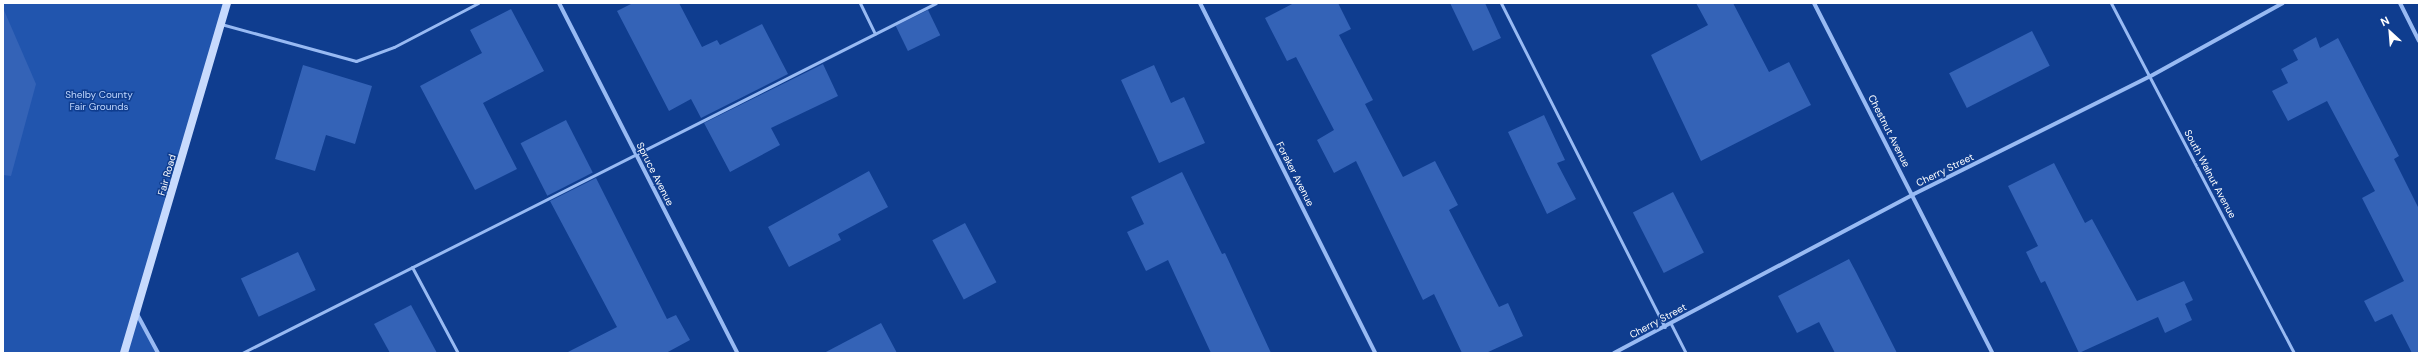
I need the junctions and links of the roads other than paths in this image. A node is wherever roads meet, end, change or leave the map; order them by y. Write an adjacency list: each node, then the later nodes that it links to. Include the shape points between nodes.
1 (227, 3): 12 (main road, Fair Road)
2 (478, 3): 12 (lane, via 394,47 356,61)
3 (559, 3): 16 (street, Spruce Avenue)
4 (860, 3): 13 (lane)
5 (936, 3): 13 (lane)
6 (1200, 3): 27 (street, Foraker Avenue)
7 (1501, 3): 21 (lane)
8 (1814, 3): 17 (street, Chestnut Avenue)
9 (2111, 3): 15 (lane, South Walnut Avenue)
10 (2283, 3): 15 (street, Cherry Street)
11 (2400, 3): 14 (street)
12 (221, 24): 19 (main road, Fair Road)
13 (875, 34): 16 (lane)
14 (2419, 41)
15 (2149, 77): 17 (street, Cherry Street); 31 (lane, South Walnut Avenue)
16 (636, 155): 18 (lane); 26 (street, Spruce Avenue)
17 (1912, 195): 20 (street, Cherry Street); 30 (street, Chestnut Avenue)
18 (412, 268): 24 (lane); 25 (lane)
19 (137, 314): 22 (main road, Fair Road); 23 (street)
20 (1671, 324): 21 (street, Cherry Street); 29 (lane)
21 (1665, 327): 28 (street, Cherry Street)
22 (124, 353)
23 (158, 353)
24 (242, 353)
25 (458, 353)
26 (737, 353)
27 (1375, 353)
28 (1614, 353)
29 (1686, 353)
30 (1992, 353)
31 (2294, 353)

